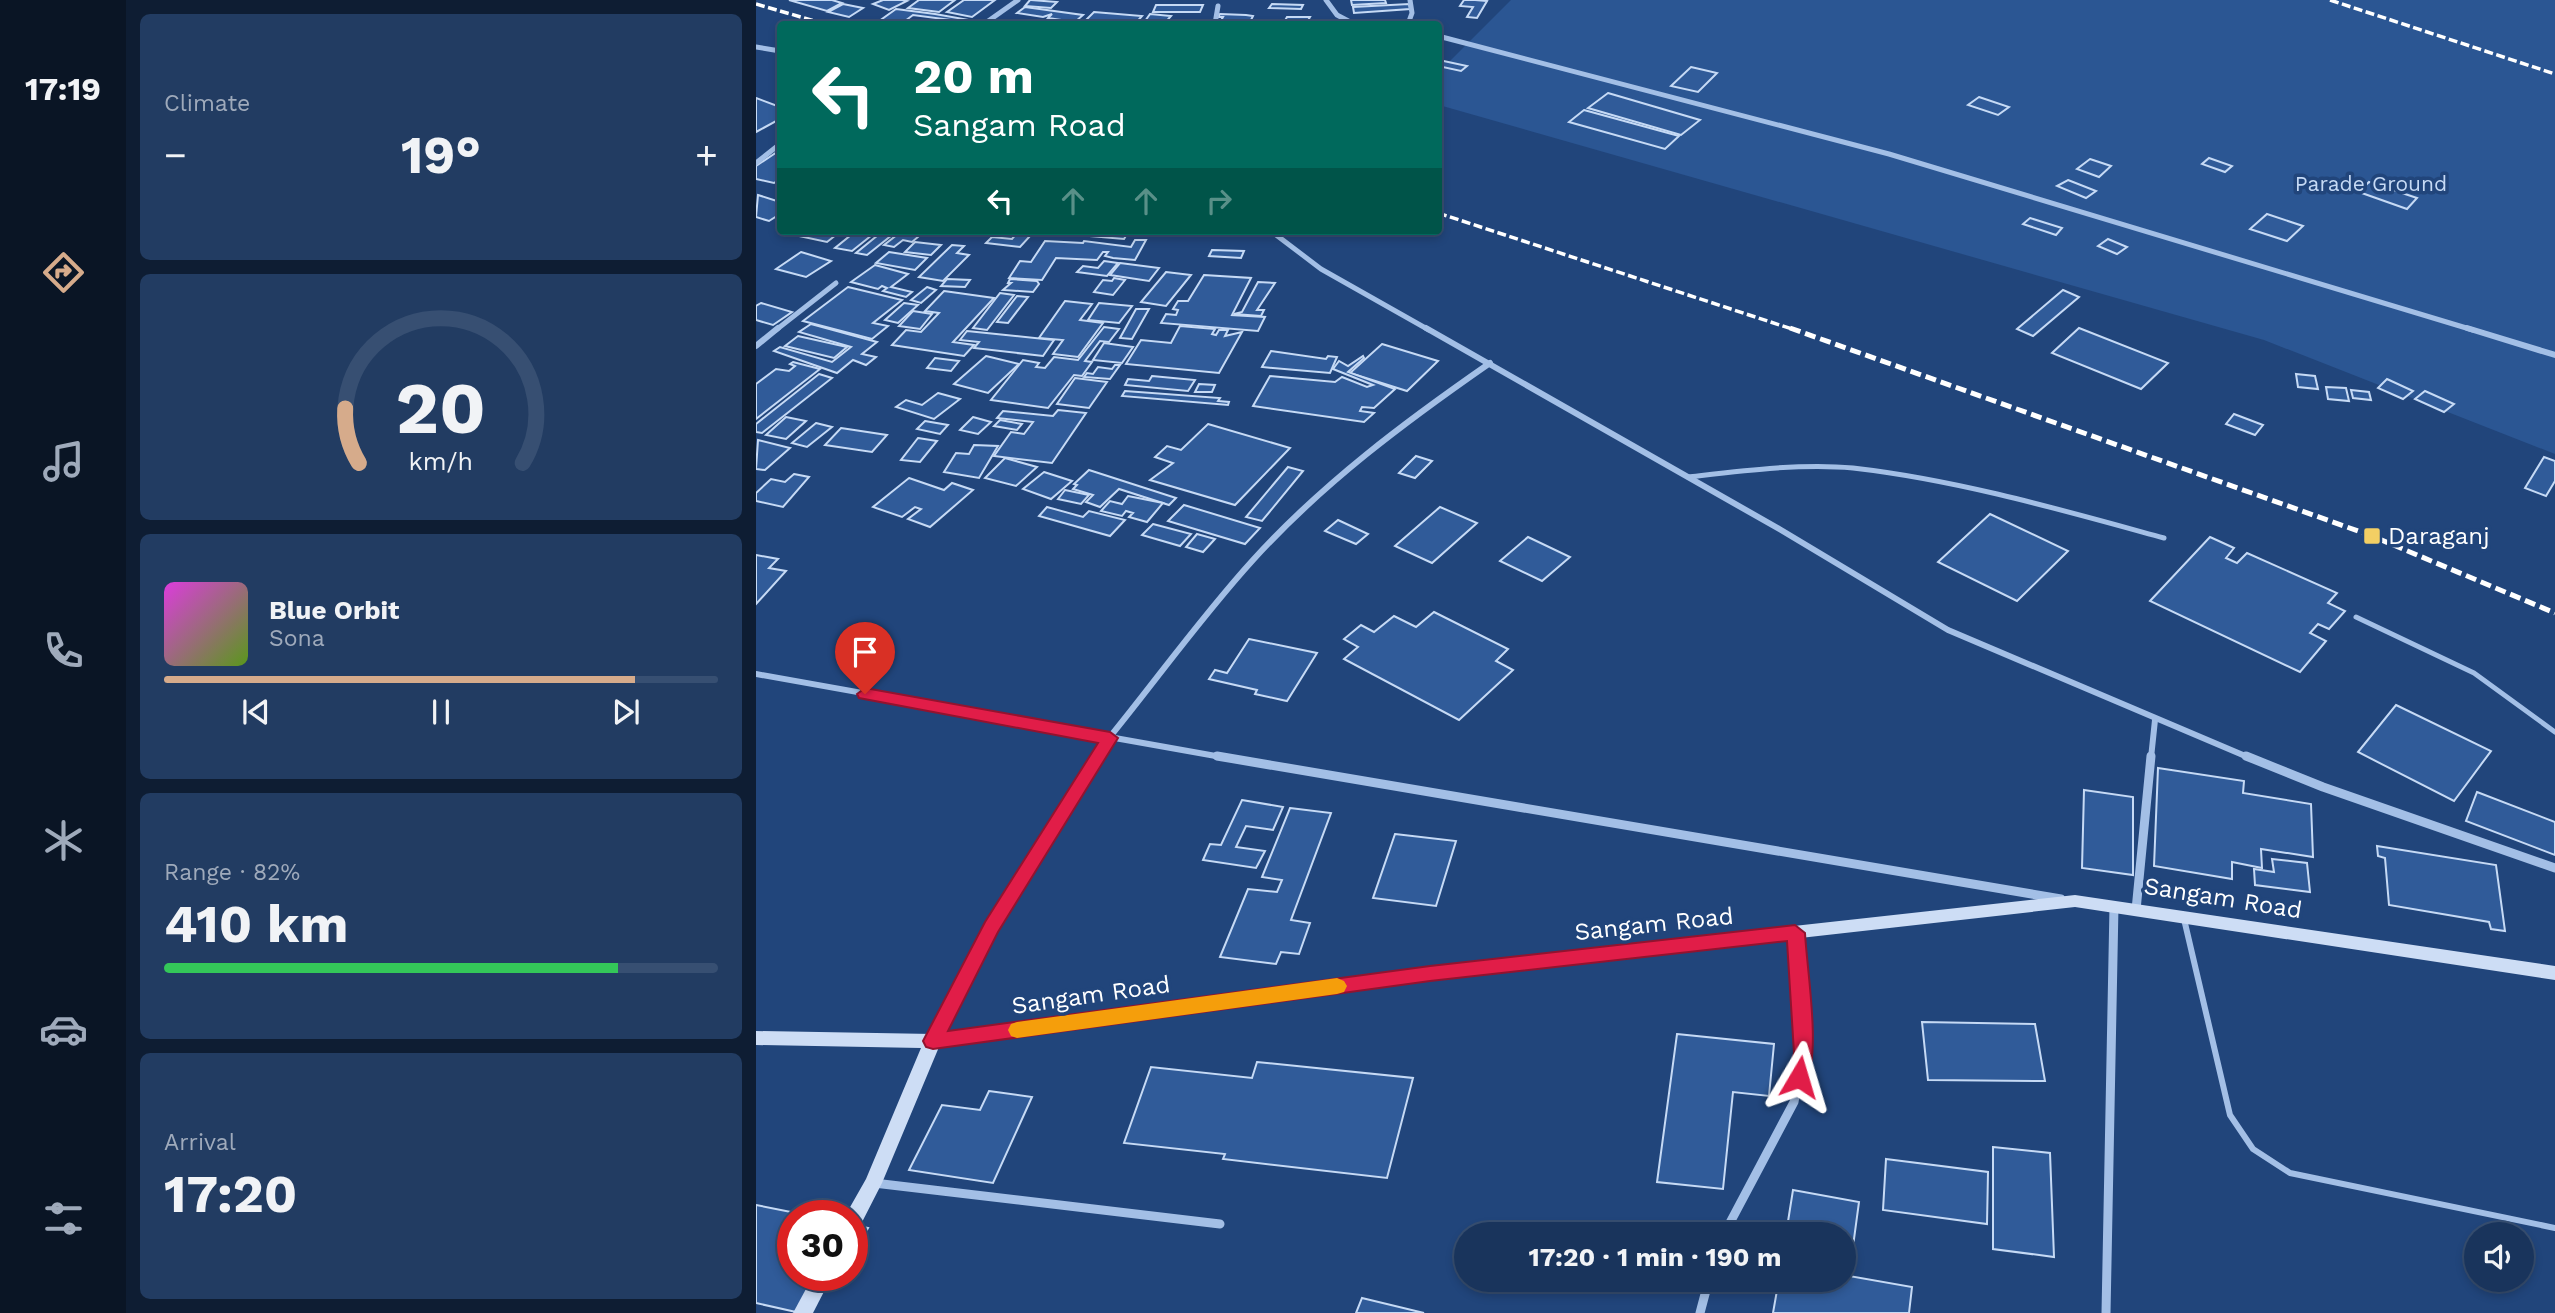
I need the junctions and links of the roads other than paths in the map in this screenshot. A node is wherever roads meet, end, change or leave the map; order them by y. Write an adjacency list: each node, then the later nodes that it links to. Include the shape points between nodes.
1 (1018, 0): 5 (street)
2 (1326, 0): 7 (street)
3 (1410, 0): 8 (street)
4 (1218, 6): 6 (street)
5 (988, 21)
6 (1216, 21)
7 (1348, 21)
8 (1409, 21)
9 (1442, 37): 17 (street, via 1889,154)
10 (756, 47): 11 (street)
11 (777, 50)
12 (777, 146): 13 (street)
13 (756, 163)
14 (1276, 235): 18 (street, via 1321,269)
15 (836, 283): 16 (street)
16 (756, 346)
17 (2555, 355)
18 (1490, 363): 19 (street); 25 (street, via 1403,423 1327,486 1253,560)
19 (1688, 477): 20 (lane, via 1746,470 1852,468 2024,499); 23 (street, via 1948,630)
20 (2164, 538)
21 (2356, 617): 24 (lane, via 2474,673)
22 (756, 674): 25 (street)
23 (2155, 720): 26 (street, via 2323,788); 29 (street)
24 (2555, 733)
25 (1110, 738): 27 (street); 34 (street, via 992,927)
26 (2555, 868)
27 (2075, 901): 28 (main road, Sangam Road); 31 (main road, Sangam Road)
28 (2114, 906): 29 (main road, Sangam Road); 44 (street)
29 (2136, 910): 30 (main road, Sangam Road)
30 (2184, 918): 32 (main road, Sangam Road); 39 (lane, via 2230,1115 2253,1149 2290,1173)
31 (1795, 933): 34 (main road, Sangam Road, via 1430,973); 37 (street, via 1804,1053 1794,1102)
32 (2555, 973)
33 (756, 1038): 34 (main road, Sangam Road)
34 (933, 1041): 35 (main road)
35 (873, 1183): 36 (main road); 38 (street)
36 (864, 1200)
37 (1730, 1222)
38 (1220, 1224)
39 (2555, 1228)
40 (815, 1291): 42 (main road)
41 (1706, 1292): 43 (street)
42 (803, 1313)
43 (1700, 1313)
44 (2106, 1313)

